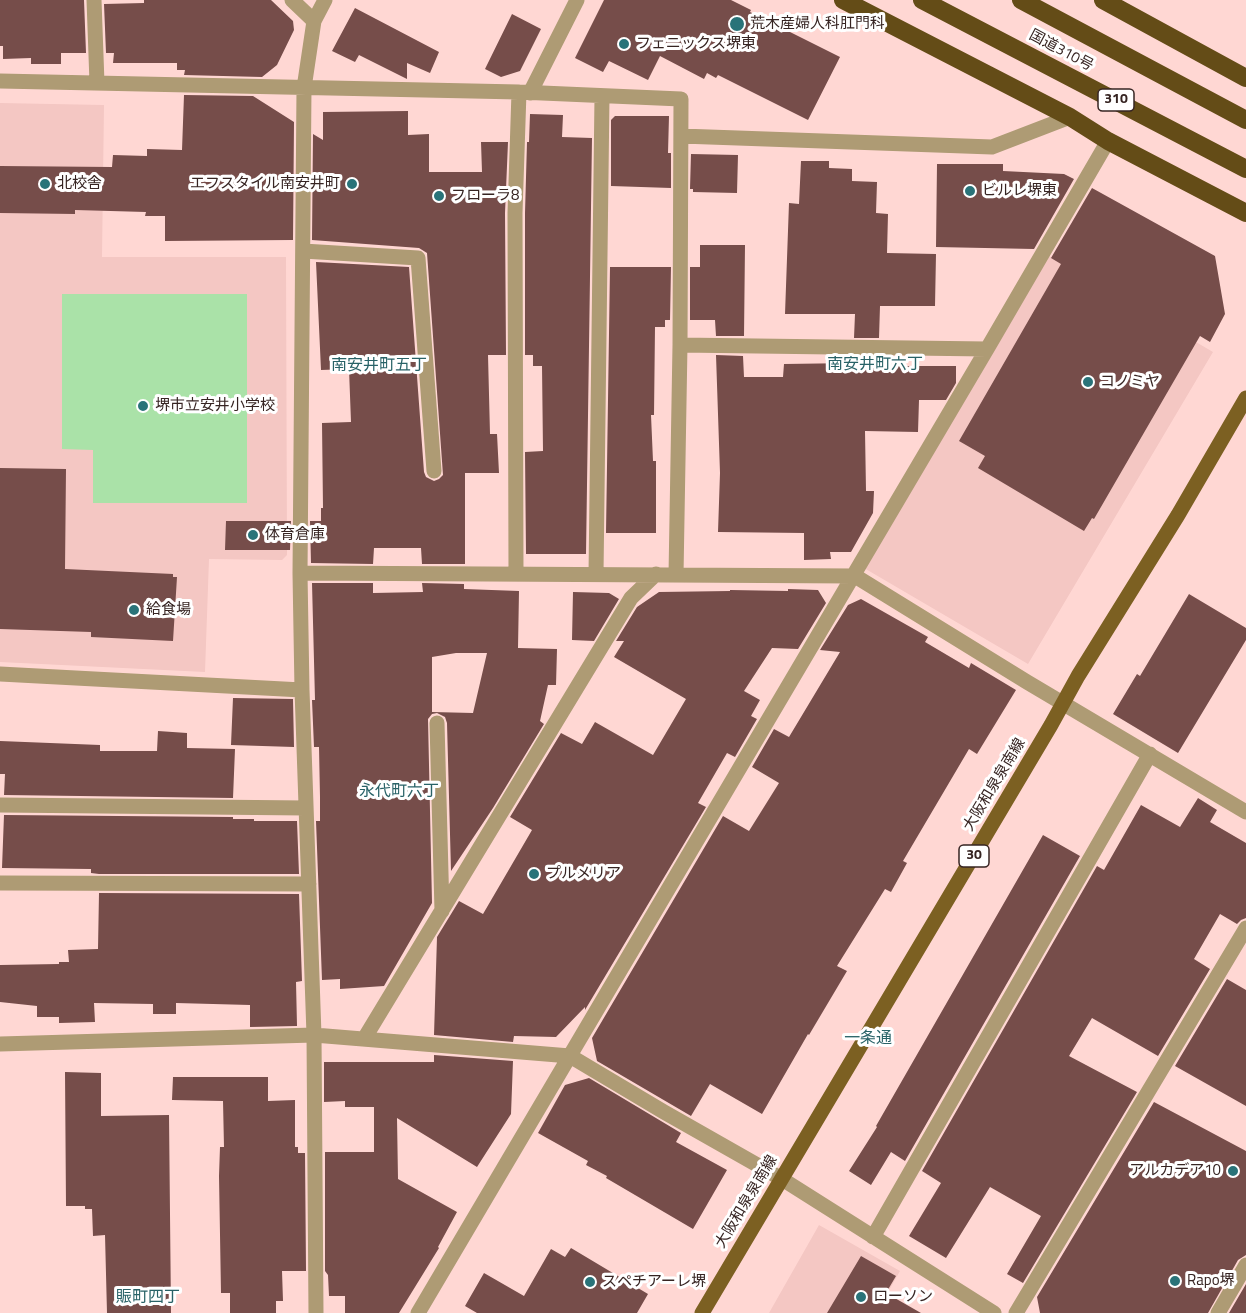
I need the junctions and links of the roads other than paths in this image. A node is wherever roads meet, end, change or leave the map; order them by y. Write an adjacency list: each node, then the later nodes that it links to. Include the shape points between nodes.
1 (94, 0): 12 (street)
2 (292, 0): 9 (street)
3 (325, 0): 9 (street)
4 (577, 0): 14 (street)
5 (843, 0): 16 (highway)
6 (922, 0): 20 (highway, 国道310号 / 310)
7 (1021, 0): 17 (highway, 国道310号)
8 (1103, 0): 10 (highway)
9 (314, 21): 13 (street)
10 (1246, 78)
11 (0, 81): 12 (street)
12 (97, 83): 13 (street)
13 (303, 88): 14 (street); 22 (street)
14 (524, 92): 15 (street); 28 (street, via 515,213)
15 (602, 96): 18 (street, via 681,99); 29 (street)
16 (1070, 117): 18 (street, via 992,147); 19 (highway)
17 (1246, 120)
18 (681, 135): 23 (street)
19 (1108, 141): 21 (highway); 24 (street)
20 (1246, 169)
21 (1246, 213)
22 (303, 251): 26 (street, via 418,258); 27 (street)
23 (680, 345): 24 (street); 31 (street)
24 (987, 349): 32 (street)
25 (1246, 398): 35 (main road, 大阪和泉泉南線 / 30)
26 (434, 471)
27 (300, 573): 28 (street); 34 (street)
28 (516, 574): 29 (street)
29 (596, 574): 30 (street)
30 (656, 574): 31 (street); 43 (street, via 631,598)
31 (676, 574): 32 (street)
32 (855, 576): 35 (street); 48 (street)
33 (0, 674): 34 (street)
34 (302, 690): 39 (street)
35 (1064, 702): 37 (street); 49 (main road, 大阪和泉泉南線 / 30)
36 (437, 723): 43 (street)
37 (1150, 754): 40 (street); 50 (street)
38 (0, 805): 39 (street)
39 (306, 808): 42 (street)
40 (1246, 812)
41 (0, 883): 42 (street)
42 (309, 884): 45 (street)
43 (442, 911): 46 (street)
44 (1246, 928): 56 (street)
45 (314, 1035): 46 (street); 47 (street); 52 (street)
46 (364, 1039): 48 (street)
47 (0, 1044)
48 (570, 1056): 49 (street); 53 (street)
49 (782, 1179): 50 (street); 54 (main road, 大阪和泉泉南線 / 30)
50 (873, 1237): 55 (street)
51 (1246, 1265): 57 (street)
52 (316, 1313)
53 (418, 1313)
54 (702, 1313)
55 (994, 1313)
56 (1016, 1313)
57 (1218, 1313)

